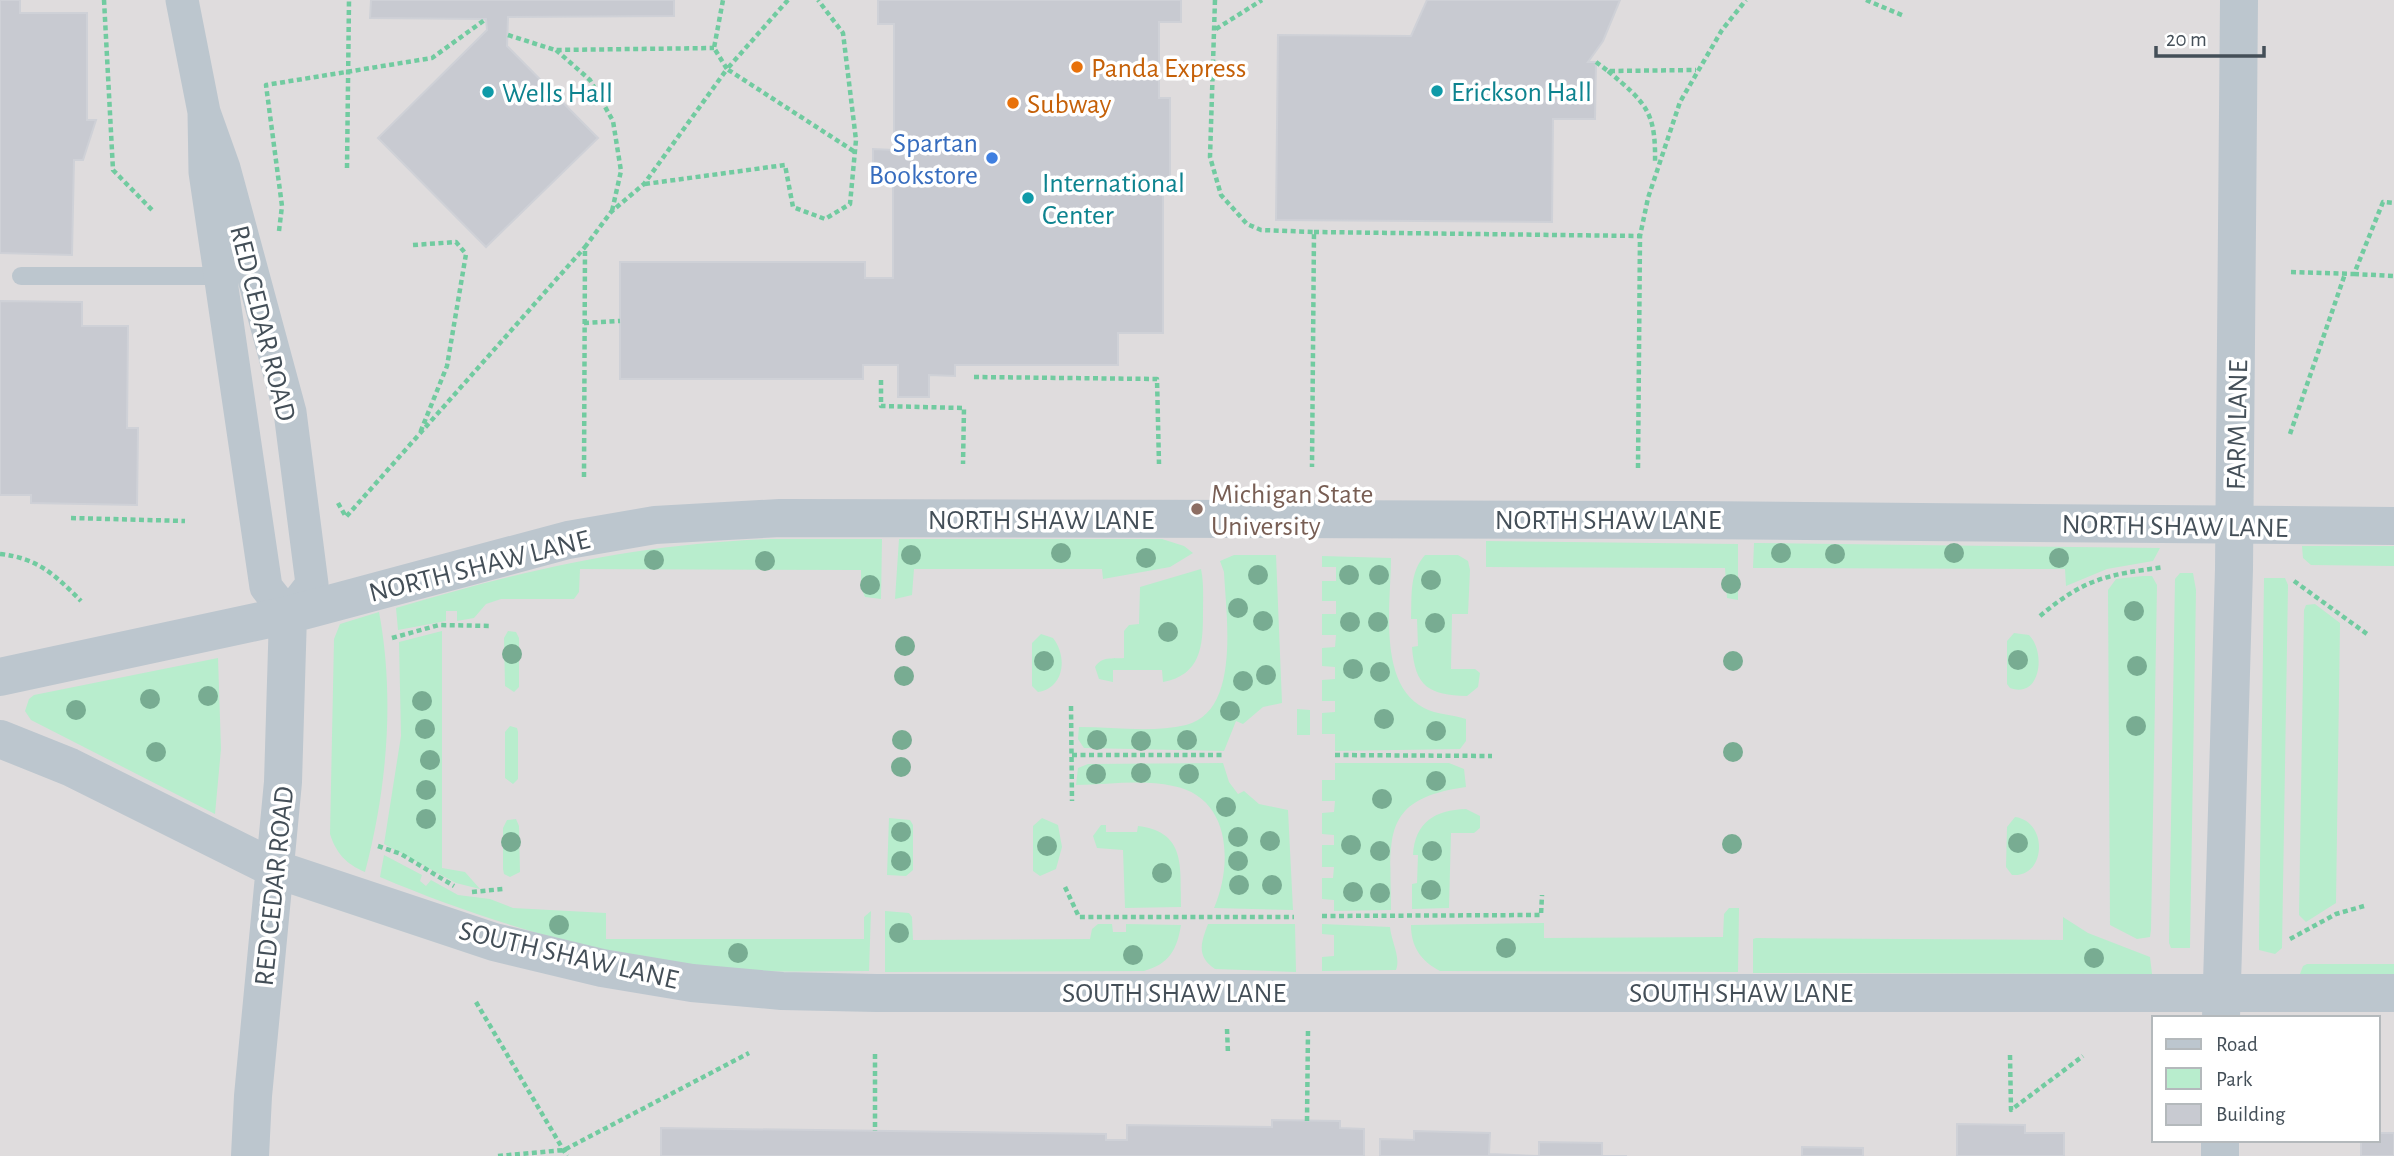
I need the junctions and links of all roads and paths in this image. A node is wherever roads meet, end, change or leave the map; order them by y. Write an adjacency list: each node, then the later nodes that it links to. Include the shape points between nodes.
1 (104, 0): 29 (path, via 113,170)
2 (181, 0): 23 (street, RED CEDAR ROAD)
3 (349, 0): 22 (path)
4 (723, 0): 16 (path)
5 (788, 0): 19 (path)
6 (818, 0): 24 (path, via 843,33)
7 (1215, 0): 14 (path)
8 (1262, 0): 14 (path)
9 (1745, 0): 20 (path)
10 (1866, 0): 12 (path)
11 (2239, 0): 56 (street, FARM LANE)
12 (1904, 16)
13 (486, 19): 22 (path, via 432,58)
14 (1215, 30): 31 (path, via 1210,158 1221,195 1247,224 1261,230)
15 (508, 35): 17 (path)
16 (714, 48): 17 (path); 19 (path)
17 (555, 50): 30 (path, via 590,80 613,121 621,171)
18 (1595, 62): 21 (path)
19 (727, 69): 24 (path); 27 (path)
20 (1696, 70): 21 (path); 26 (path)
21 (1608, 71): 26 (path, via 1636,95 1656,127)
22 (349, 73): 25 (path); 33 (path, via 266,85 282,206)
23 (204, 112): 40 (street, RED CEDAR ROAD, via 205,172); 62 (street, RED CEDAR ROAD, via 224,168 290,412 312,584)
24 (855, 152): 27 (path, via 850,204 825,219 793,208 785,165)
25 (347, 168)
26 (1655, 170): 32 (path)
27 (644, 184): 30 (path)
28 (2394, 202): 38 (path, via 2383,202)
29 (155, 212)
30 (611, 212): 35 (path)
31 (1314, 232): 32 (path); 50 (path)
32 (1640, 236): 51 (path)
33 (277, 244)
34 (413, 245): 47 (path, via 456,242 466,254 447,366)
35 (585, 247): 43 (path); 47 (path)
36 (2291, 272): 37 (path)
37 (2345, 274): 38 (path); 46 (path)
38 (2354, 274): 41 (path)
39 (21, 276): 40 (lane)
40 (221, 276): 62 (street, RED CEDAR ROAD, via 266,587)
41 (2394, 276)
42 (620, 321): 43 (path)
43 (584, 323): 52 (path)
44 (974, 377): 49 (path, via 1157,379)
45 (881, 380): 48 (path, via 881,406 964,408)
46 (2290, 434)
47 (419, 437): 53 (path, via 346,517)
48 (963, 464)
49 (1159, 464)
50 (1312, 467)
51 (1638, 468)
52 (584, 477)
53 (335, 500)
54 (71, 518): 55 (path)
55 (185, 521)
56 (2235, 526): 57 (street, NORTH SHAW LANE); 62 (street, NORTH SHAW LANE, via 1430,519 706,522 655,525 568,540); 88 (street, FARM LANE)
57 (2394, 526)
58 (0, 554): 61 (path, via 49,569)
59 (2164, 567): 63 (path, via 2098,578 2068,592)
60 (2294, 581): 65 (path)
61 (81, 601)
62 (288, 615): 67 (street, NORTH SHAW LANE); 76 (street, RED CEDAR ROAD, via 283,782)
63 (2040, 616)
64 (492, 626): 66 (path, via 439,625)
65 (2367, 634)
66 (392, 638)
67 (0, 677)
68 (1071, 706): 70 (path)
69 (0, 739): 76 (street, SOUTH SHAW LANE, via 70,767)
70 (1072, 755): 71 (path); 74 (path)
71 (1224, 755)
72 (1335, 755): 73 (path)
73 (1492, 756)
74 (1072, 801)
75 (377, 846): 78 (path, via 401,854)
76 (275, 869): 88 (street, SOUTH SHAW LANE, via 494,942 602,968 782,991); 97 (street, RED CEDAR ROAD)
77 (1065, 887): 84 (path, via 1079,917)
78 (458, 889)
79 (503, 889): 80 (path)
80 (469, 891)
81 (1542, 895): 83 (path, via 1541,915)
82 (2364, 906): 85 (path)
83 (1322, 916)
84 (1294, 917)
85 (2290, 939)
86 (2394, 993): 88 (street, SOUTH SHAW LANE)
87 (476, 1002): 96 (path)
88 (2221, 1006)
89 (1308, 1022): 94 (path)
90 (749, 1053): 96 (path)
91 (875, 1054): 95 (path)
92 (2010, 1055): 93 (path, via 2011,1110)
93 (2082, 1056)
94 (1307, 1121)
95 (875, 1131)
96 (564, 1150): 98 (path); 99 (path)
97 (250, 1156)
98 (498, 1156)
99 (567, 1156)

